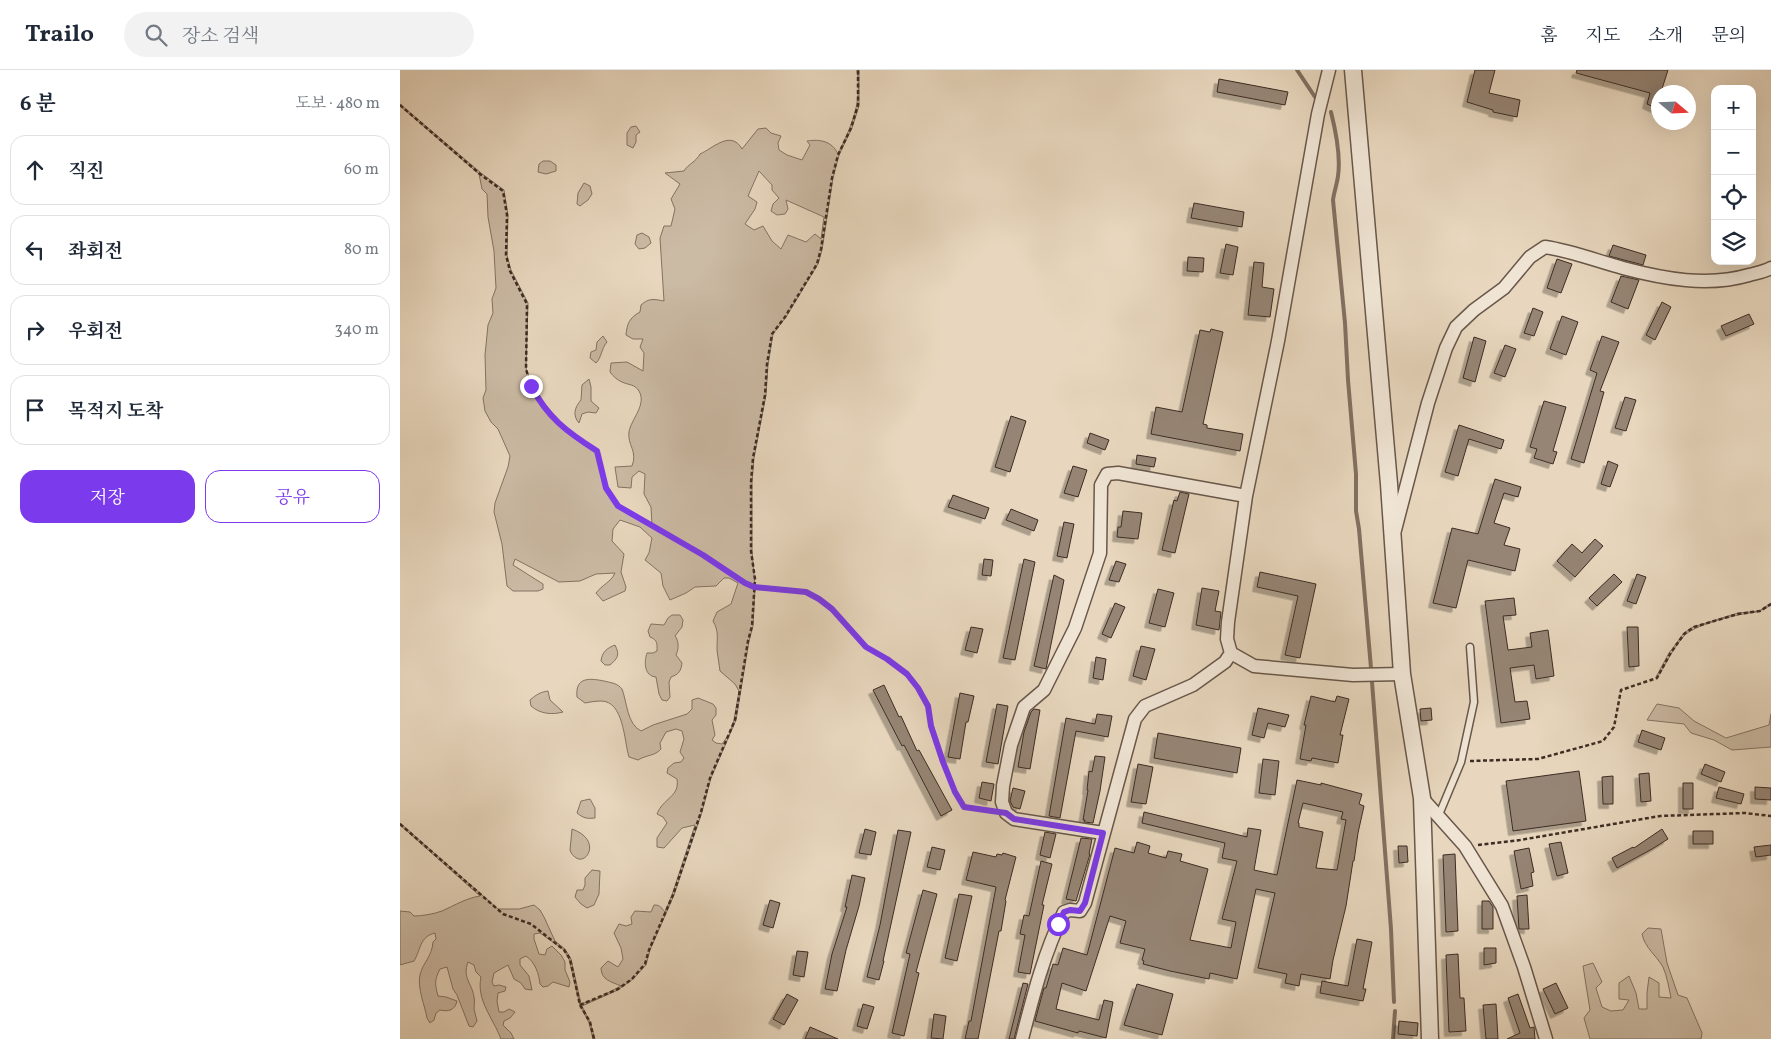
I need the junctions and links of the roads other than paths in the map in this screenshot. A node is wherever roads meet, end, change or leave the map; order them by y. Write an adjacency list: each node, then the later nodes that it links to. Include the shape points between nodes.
1 (1329, 70): 4 (street)
2 (1354, 70): 5 (street)
3 (1771, 268): 5 (street, via 1735,279 1706,282 1624,268 1567,250 1545,247 1530,257 1504,288 1456,327 1428,402)
4 (1246, 496): 7 (street, via 1228,622 1227,639); 11 (street, via 1118,473 1107,474 1101,485 1100,553 1075,628 1062,656 1044,690 1024,707 1011,744 1002,802 1006,813 1014,819)
5 (1393, 538): 8 (street)
6 (1470, 647): 10 (lane, via 1474,702 1461,762)
7 (1231, 654): 8 (street, via 1254,666 1353,675); 11 (street, via 1201,679 1140,711)
8 (1402, 674): 9 (street)
9 (1422, 798): 10 (street); 13 (street)
10 (1438, 817): 14 (street, via 1464,846 1502,906)
11 (1103, 833): 12 (street, via 1085,903 1080,911 1064,912 1058,924 1036,983)
12 (1022, 1039)
13 (1430, 1039)
14 (1546, 1039)

